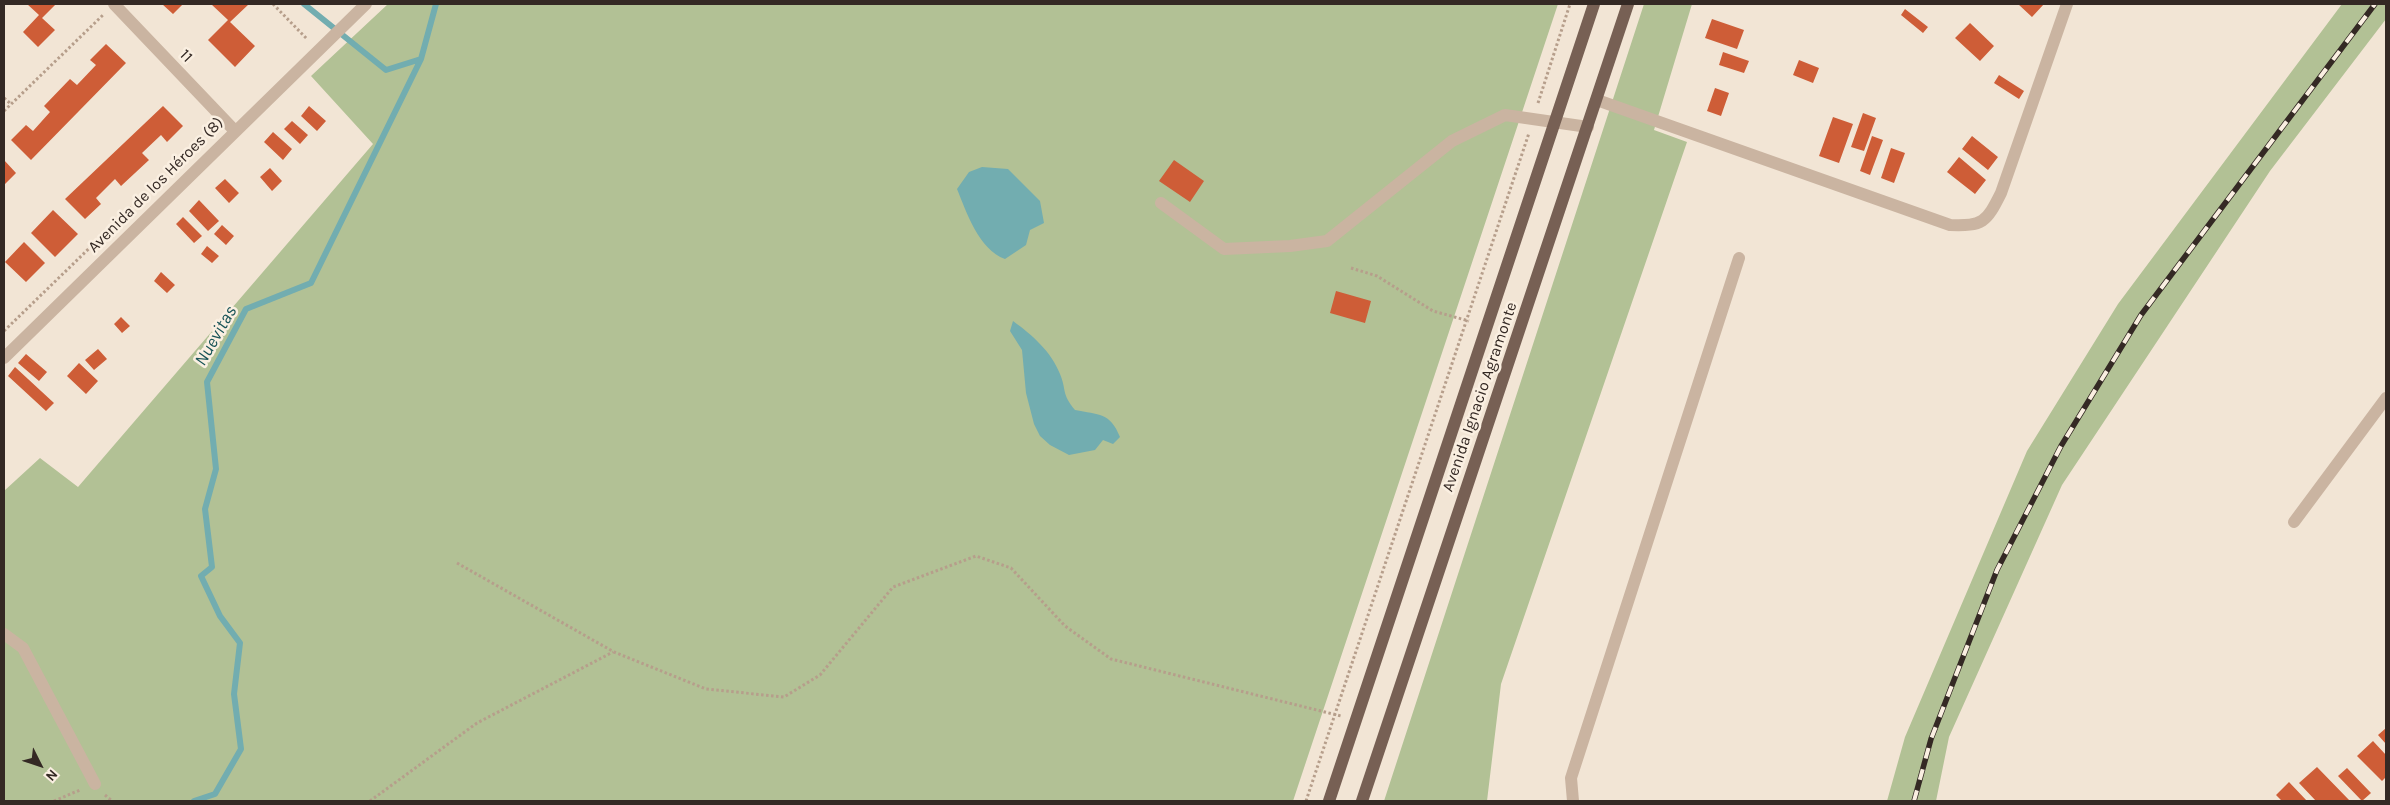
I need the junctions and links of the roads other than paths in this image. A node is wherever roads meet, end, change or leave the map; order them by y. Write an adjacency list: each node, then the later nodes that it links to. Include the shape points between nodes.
1 (114, 4): 9 (street, 11)
2 (366, 4): 9 (street, Avenida de los Héroes (8))
3 (1594, 4): 7 (main road, Avenida Ignacio Agramonte)
4 (1628, 4): 6 (main road, Avenida Ignacio Agramonte)
5 (2067, 4): 6 (street, via 2001,193 1990,214 1975,225 1950,225)
6 (1597, 100): 8 (main road, Avenida Ignacio Agramonte)
7 (1554, 123): 8 (street); 10 (street, via 1505,115 1452,140 1326,241 1224,249); 17 (main road, Avenida Ignacio Agramonte)
8 (1588, 127): 18 (main road, Avenida Ignacio Agramonte)
9 (235, 131): 12 (street, Avenida de los Héroes (8))
10 (1160, 203)
11 (1739, 258): 19 (street, via 1571,778)
12 (4, 358)
13 (2386, 398): 14 (street)
14 (2294, 522)
15 (4, 634): 16 (street, via 23,648)
16 (95, 784)
17 (1329, 801)
18 (1362, 801)
19 (1573, 801)

